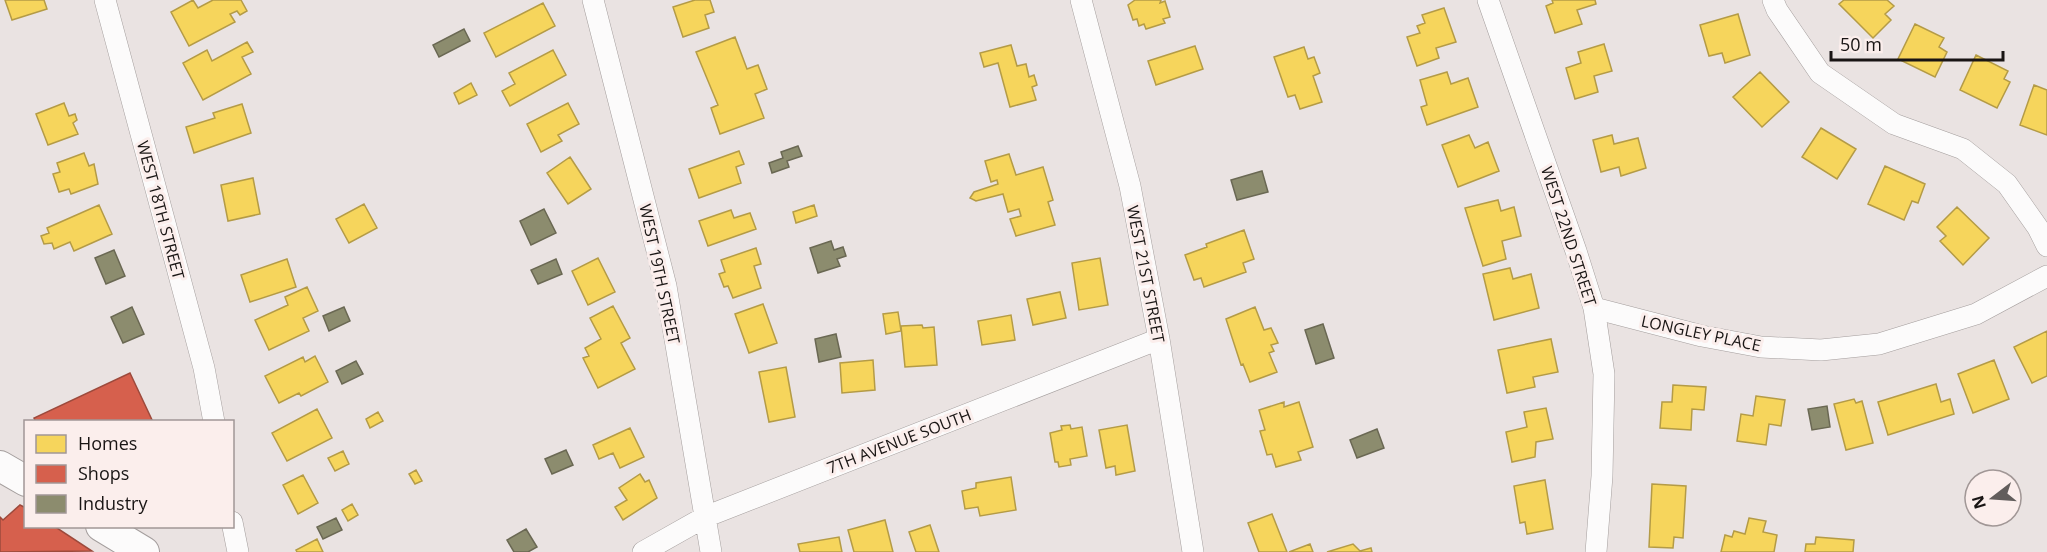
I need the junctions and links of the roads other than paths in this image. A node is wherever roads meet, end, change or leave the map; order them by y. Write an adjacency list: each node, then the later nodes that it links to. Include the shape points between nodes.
1 (105, 0): 10 (street, WEST 18TH STREET, via 204,368)
2 (593, 0): 13 (street, WEST 19TH STREET, via 666,286)
3 (1080, 0): 9 (street, WEST 21ST STREET, via 1130,186)
4 (1488, 0): 8 (street, WEST 22ND STREET)
5 (1773, 0): 6 (street, via 1820,72 1894,124 1963,150 2007,184)
6 (2047, 246)
7 (2047, 276): 8 (street, LONGLEY PLACE, via 1976,314 1879,344 1821,350 1761,347)
8 (1594, 309): 21 (street, WEST 22ND STREET, via 1604,374)
9 (1159, 339): 13 (street, 7TH AVENUE SOUTH); 20 (street, WEST 21ST STREET)
10 (214, 420)
11 (0, 466): 12 (street)
12 (24, 480)
13 (705, 517): 18 (street, 7TH AVENUE SOUTH); 19 (street, WEST 19TH STREET)
14 (104, 528): 16 (street)
15 (233, 528): 17 (street)
16 (144, 552)
17 (238, 552)
18 (643, 552)
19 (711, 552)
20 (1193, 552)
21 (1596, 552)

